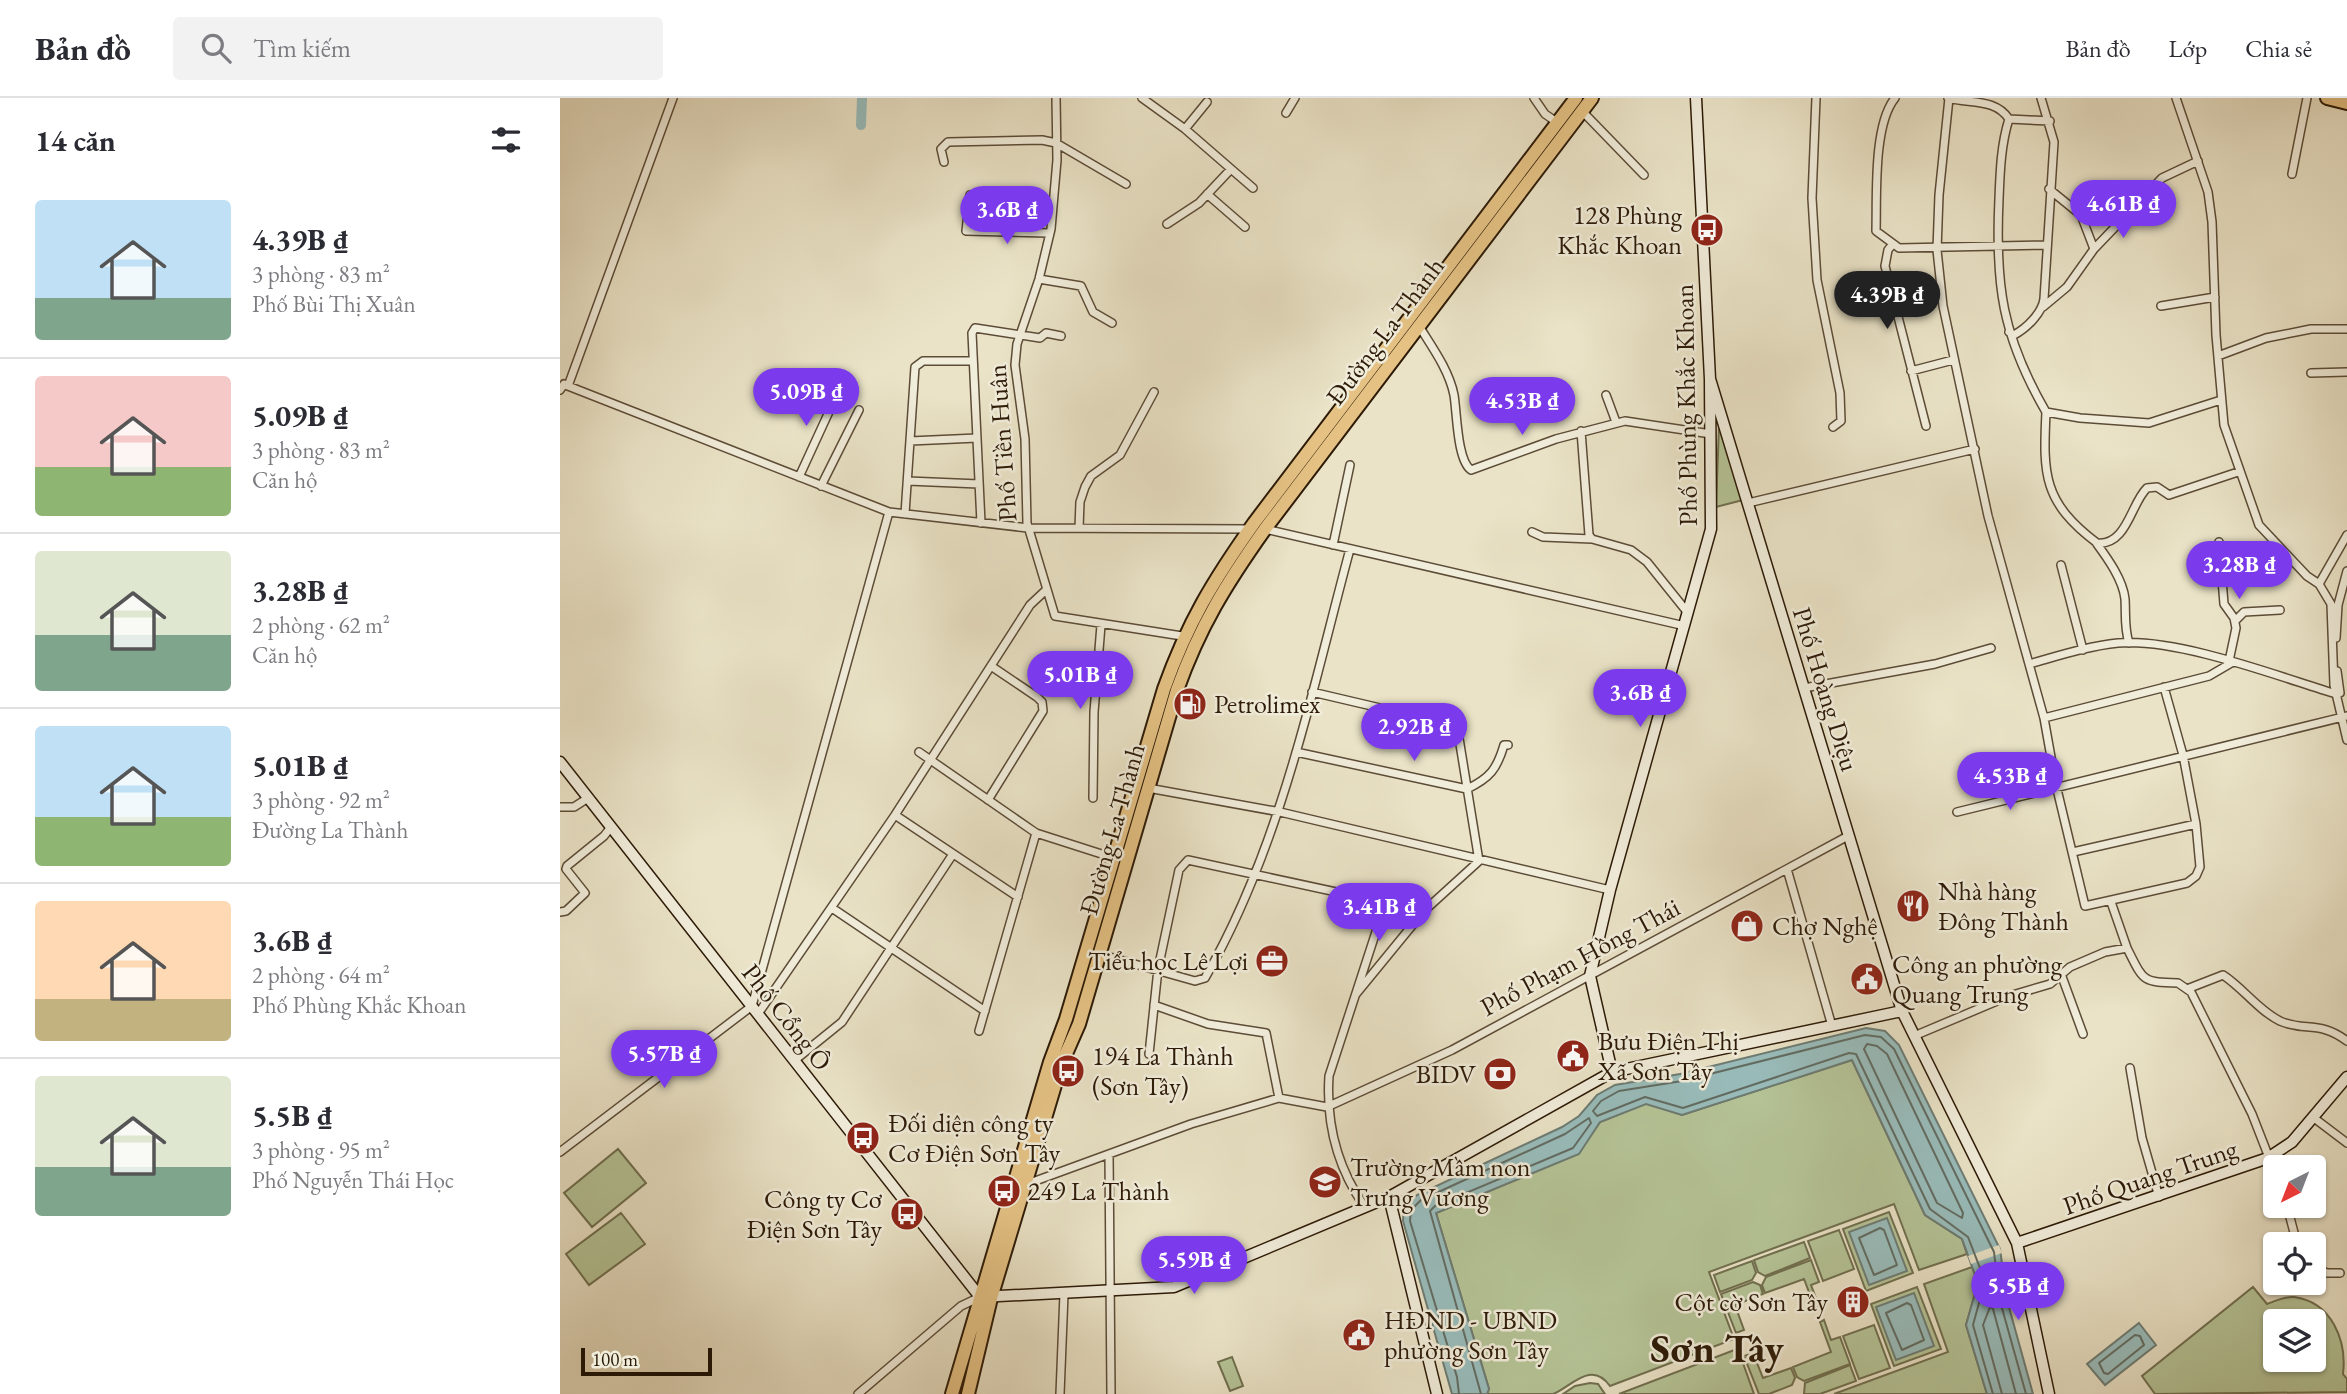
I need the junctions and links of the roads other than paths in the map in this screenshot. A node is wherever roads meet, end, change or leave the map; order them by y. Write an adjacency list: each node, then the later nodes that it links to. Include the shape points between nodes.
1 (673, 98): 60 (street)
2 (1056, 98): 24 (street, Phố Tiền Huân)
3 (1142, 98): 23 (street)
4 (1295, 98): 19 (street)
5 (1534, 98): 22 (street)
6 (1576, 98): 22 (highway, Đường La Thành)
7 (1592, 98): 18 (highway, Đường La Thành)
8 (1696, 98): 59 (street, Phố Phùng Khắc Khoan)
9 (1816, 98): 71 (street, via 1812,214 1817,280 1840,393 1842,421)
10 (1895, 98): 38 (street, via 1884,123 1876,231)
11 (1949, 98): 20 (street, via 1992,104); 42 (street)
12 (2041, 98): 21 (street)
13 (2176, 98): 25 (street)
14 (2307, 98): 28 (street)
15 (2327, 98): 17 (highway)
16 (1207, 102): 23 (street)
17 (2347, 103)
18 (1582, 111): 29 (street); 48 (highway, Đường La Thành)
19 (1286, 113)
20 (2009, 118): 21 (street); 40 (street, via 2000,174)
21 (2050, 121): 32 (street)
22 (1558, 123): 89 (highway, Đường La Thành)
23 (1185, 129): 27 (street)
24 (1056, 143): 26 (street, via 948,142 941,149); 30 (street); 37 (street, Phố Tiền Huân)
25 (2198, 161): 41 (street, via 2162,178); 44 (street, via 2213,222)
26 (944, 162)
27 (1231, 169): 31 (street); 33 (street)
28 (2292, 174)
29 (1644, 175)
30 (1126, 184)
31 (1252, 188)
32 (2049, 190): 39 (street); 41 (street, via 2081,215)
33 (1207, 194): 35 (street); 36 (street)
34 (970, 195): 37 (street, via 965,231)
35 (1167, 224)
36 (1245, 227)
37 (1049, 233): 43 (street, Phố Tiền Huân)
38 (1892, 245): 42 (street); 56 (street, via 1885,267)
39 (2046, 245): 40 (street); 46 (street)
40 (1997, 246): 42 (street); 50 (street)
41 (2094, 249): 46 (street, via 2067,287)
42 (1937, 250): 54 (street)
43 (1039, 279): 47 (street, via 1081,286 1093,312); 51 (street, Phố Tiền Huân)
44 (2214, 297): 45 (street); 53 (street)
45 (2161, 306)
46 (2043, 307): 50 (street, via 2020,332)
47 (1112, 323)
48 (1418, 325): 72 (street, via 1453,392 1462,454 1471,470); 90 (highway, Đường La Thành)
49 (2347, 329): 53 (street, via 2311,329 2266,338)
50 (2007, 331): 66 (street)
51 (1020, 334): 52 (street); 55 (street, via 975,328); 87 (street, Phố Tiền Huân, via 1015,373 1025,439)
52 (1061, 337)
53 (2218, 356): 64 (street)
54 (1952, 360): 56 (street); 76 (street)
55 (973, 361): 74 (street); 75 (street, via 918,362)
56 (1911, 371): 70 (street)
57 (2347, 372): 58 (street)
58 (2311, 373)
59 (1710, 379): 67 (street, Phố Hoàng Diệu); 68 (street, Phố Phùng Khắc Khoan)
60 (563, 385): 79 (street)
61 (839, 390): 79 (street)
62 (1154, 392): 88 (street, via 1120,455 1091,476 1085,486)
63 (1606, 395): 69 (street)
64 (2221, 400): 66 (street, via 2149,423); 78 (street)
65 (859, 411): 82 (street)
66 (2046, 411): 95 (street, via 2044,468 2054,498 2064,515)
67 (1722, 418): 68 (street); 83 (street, Phố Hoàng Diệu)
68 (1711, 420): 73 (street, Phố Phùng Khắc Khoan)
69 (1616, 422): 72 (street); 73 (street)
70 (1926, 426)
71 (1833, 427)
72 (1581, 431): 93 (street)
73 (1711, 434): 104 (street, Phố Phùng Khắc Khoan, via 1711,529)
74 (977, 438): 75 (street); 81 (street)
75 (910, 441): 80 (street)
76 (1975, 449): 83 (street); 113 (street, via 1988,516)
77 (1350, 465): 96 (street)
78 (2238, 472): 95 (street, via 2169,495 2157,487 2147,488 2124,528); 100 (street, via 2259,526)
79 (799, 477): 82 (street)
80 (908, 481): 81 (street); 85 (street)
81 (979, 484): 86 (street)
82 (821, 486): 84 (street)
83 (1748, 503): 116 (street, Phố Hoàng Diệu)
84 (889, 512): 85 (street); 164 (street)
85 (905, 514): 86 (street)
86 (981, 523): 87 (street)
87 (1028, 528): 88 (street); 102 (street, Phố Tiền Huân)
88 (1079, 528): 89 (street)
89 (1249, 529): 108 (highway, Đường La Thành, via 1214,578)
90 (1265, 529): 96 (street); 129 (highway, Đường La Thành, via 1195,639)
91 (1532, 532): 93 (street, via 1543,537)
92 (2347, 535): 100 (street)
93 (1592, 539): 104 (street, via 1639,556)
94 (2219, 542): 105 (street, via 2224,604)
95 (2097, 543): 109 (street, via 2125,598 2123,625)
96 (1333, 545): 97 (street)
97 (1350, 548): 107 (street); 117 (street)
98 (2061, 565): 111 (street)
99 (2347, 571): 101 (street)
100 (2319, 584): 118 (street, via 2331,604)
101 (2345, 586): 118 (street, via 2338,605 2340,693)
102 (1046, 590): 106 (street, Phố Tiền Huân, via 1055,616); 114 (street, via 1030,605)
103 (2280, 610): 105 (street, via 2244,612)
104 (1688, 613): 107 (street, Phố Phùng Khắc Khoan)
105 (2235, 621): 112 (street)
106 (1101, 625): 108 (street, Phố Tiền Huân); 132 (street)
107 (1685, 626): 148 (street, Phố Phùng Khắc Khoan)
108 (1182, 636): 144 (highway, Đường La Thành)
109 (2129, 643): 111 (street); 112 (street)
110 (1990, 648): 116 (street, via 1935,664)
111 (2083, 650): 113 (street)
112 (2231, 662): 115 (street, via 2208,676); 118 (street)
113 (2029, 664): 120 (street)
114 (991, 666): 126 (street); 133 (street, via 1037,696 1043,711)
115 (2164, 687): 120 (street); 125 (street)
116 (1804, 688): 141 (street, Phố Hoàng Diệu)
117 (1312, 692): 124 (street); 130 (street, via 1457,726)
118 (2336, 694): 119 (street)
119 (2344, 717): 121 (street); 125 (street)
120 (2044, 718): 128 (street)
121 (2347, 740)
122 (1508, 744): 130 (street, via 1495,771)
123 (919, 752): 126 (street)
124 (1296, 752): 130 (street); 135 (street)
125 (2183, 755): 128 (street); 138 (street)
126 (930, 760): 133 (street); 137 (street)
127 (560, 762): 131 (street, Phố Cổng Ô)
128 (2056, 785): 136 (street); 142 (street)
129 (1148, 788): 135 (street); 157 (highway, Đường La Thành)
130 (1467, 789): 145 (street)
131 (588, 798): 134 (street, via 574,807); 139 (street, Phố Cổng Ô)
132 (1093, 798)
133 (988, 800): 140 (street)
134 (560, 807)
135 (1280, 812): 145 (street); 147 (street)
136 (1957, 812)
137 (895, 815): 143 (street); 152 (street)
138 (2196, 824): 142 (street); 151 (street, via 2200,867 2196,877)
139 (611, 827): 154 (street, via 567,866 585,893); 164 (street, Phố Cổng Ô)
140 (1036, 833): 144 (street); 149 (street)
141 (1848, 836): 146 (street, Phố Phạm Hồng Thái); 166 (street, Phố Hoàng Diệu)
142 (2073, 852): 151 (street, via 2085,906)
143 (953, 854): 149 (street); 155 (street)
144 (1114, 858): 195 (highway, Đường La Thành)
145 (1479, 861): 148 (street); 153 (street)
146 (1787, 869): 160 (street, Phố Phạm Hồng Thái); 167 (street)
147 (1256, 873): 150 (street); 158 (street, via 1205,978 1195,981); 158 (street, via 1198,860 1182,864)
148 (1610, 890): 160 (street, Phố Phùng Khắc Khoan)
149 (1018, 897): 165 (street)
150 (1386, 901): 153 (street); 162 (street)
151 (2111, 902): 156 (street)
152 (832, 908): 155 (street); 164 (street)
153 (1424, 911): 162 (street)
154 (560, 912)
155 (891, 948): 165 (street); 173 (street, via 842,1022)
156 (2127, 948): 159 (street, via 2105,952); 161 (street, via 2147,979 2158,985 2178,983)
157 (1100, 954): 158 (street); 186 (highway, Đường La Thành, via 1061,1065)
158 (1158, 972): 163 (street)
159 (2061, 974): 169 (street); 170 (street, via 2050,984 2008,996)
160 (1590, 976): 175 (street, Phố Phùng Khắc Khoan); 178 (street, Phố Phạm Hồng Thái, via 1452,1050)
161 (2187, 989): 171 (street, via 2223,975 2275,1018 2292,1025 2325,1027); 183 (street, via 2224,1056)
162 (1356, 994): 178 (street, via 1329,1076)
163 (1154, 1005): 172 (street); 177 (street, via 1208,1024 1266,1033)
164 (755, 1010): 173 (street, Phố Cổng Ô); 181 (street)
165 (985, 1011): 168 (street)
166 (1902, 1011): 167 (street); 170 (street, Phố Hoàng Diệu)
167 (1832, 1026): 175 (street)
168 (979, 1031)
169 (2083, 1034)
170 (1914, 1036): 190 (street, Phố Hoàng Diệu)
171 (2347, 1041)
172 (1149, 1054)
173 (794, 1060): 195 (street, Phố Cổng Ô)
174 (2130, 1068): 188 (street, via 2142,1138)
175 (1612, 1072): 187 (street)
176 (2347, 1077): 179 (street, Phố Quang Trung)
177 (1279, 1098): 178 (street); 182 (street)
178 (1327, 1107): 189 (street, via 1339,1161)
179 (2314, 1118): 180 (street); 184 (street, Phố Quang Trung)
180 (2347, 1143)
181 (560, 1152)
182 (1109, 1154): 186 (street); 193 (street)
183 (2267, 1155)
184 (2272, 1155)
185 (2263, 1160): 188 (street, Phố Quang Trung)
186 (1027, 1184): 195 (highway, Đường La Thành)
187 (1389, 1197): 189 (street); 201 (street)
188 (2159, 1197): 190 (street, Phố Quang Trung)
189 (1364, 1206): 193 (street, via 1174,1287)
190 (2017, 1243): 202 (street, Phố Hoàng Diệu)
191 (2326, 1273): 192 (street)
192 (2340, 1273)
193 (1111, 1292): 194 (street); 200 (street)
194 (1064, 1294): 195 (street); 199 (street)
195 (986, 1298): 196 (street, via 961,1306); 197 (highway, Đường La Thành); 198 (highway, Đường La Thành)
196 (858, 1394)
197 (952, 1394)
198 (968, 1394)
199 (1060, 1394)
200 (1111, 1394)
201 (1437, 1394)
202 (2049, 1394)

